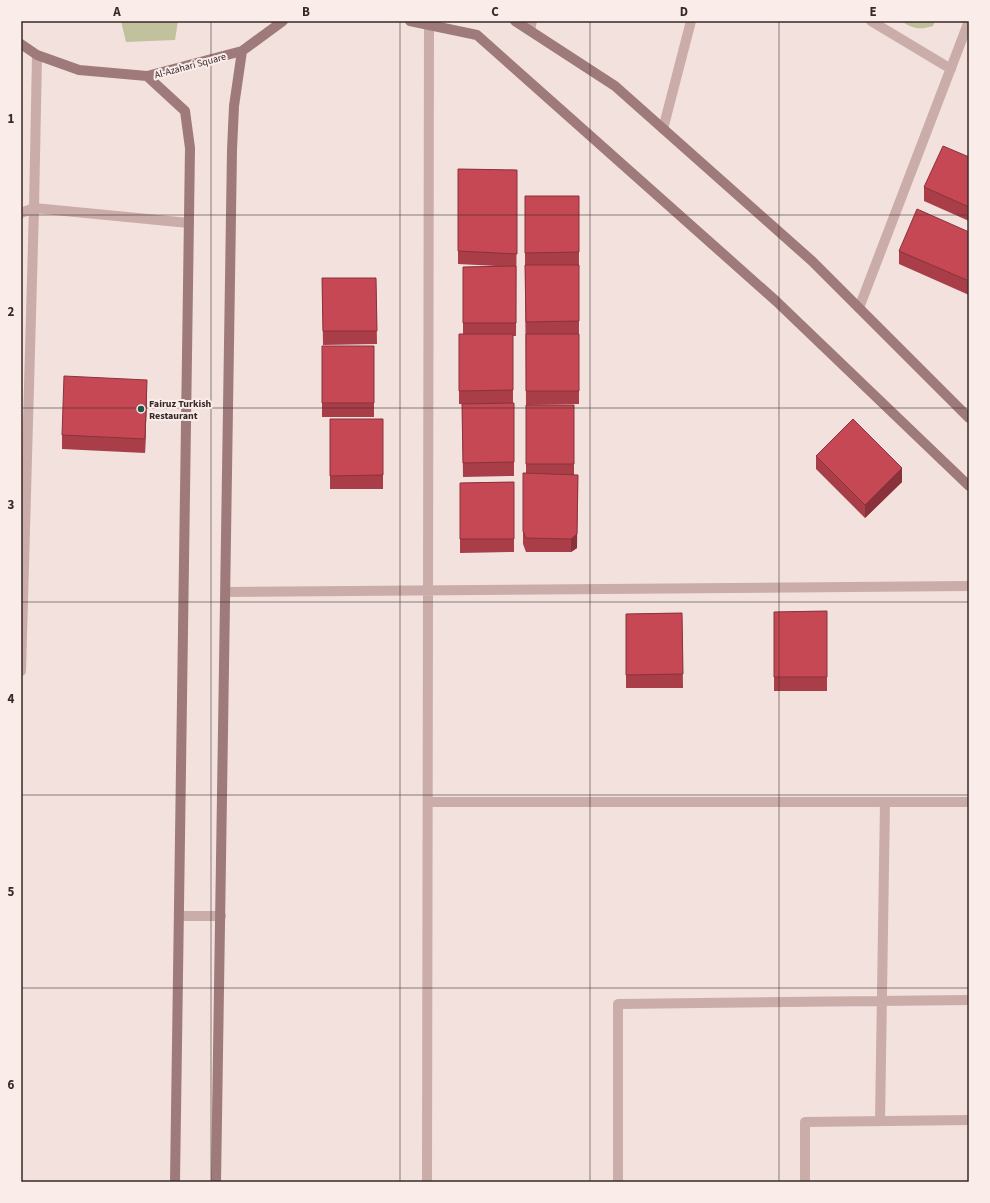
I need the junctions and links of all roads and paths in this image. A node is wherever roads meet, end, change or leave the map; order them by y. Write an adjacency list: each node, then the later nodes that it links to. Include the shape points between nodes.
1 (283, 21): 10 (main road, Al-Azahari Square)
2 (410, 21): 7 (main road)
3 (516, 21): 8 (main road)
4 (691, 21): 14 (street)
5 (871, 21): 12 (street)
6 (969, 21): 12 (street)
7 (429, 25): 20 (main road, via 476,35 776,301); 23 (street)
8 (531, 26): 14 (main road, via 615,86)
9 (21, 44): 11 (main road, Al-Azahari Square)
10 (242, 51): 13 (main road, Al-Azahari Square); 24 (main road, via 234,106 232,150)
11 (37, 55): 13 (main road, Al-Azahari Square, via 79,70); 15 (street)
12 (951, 69): 18 (street)
13 (147, 76): 17 (main road, via 185,111 190,148)
14 (663, 129): 18 (main road, via 812,261)
15 (34, 208): 16 (street); 17 (street); 21 (street)
16 (21, 213)
17 (189, 223): 29 (main road)
18 (859, 308): 19 (main road)
19 (969, 418)
20 (969, 486)
21 (23, 488): 25 (street)
22 (969, 586): 23 (street)
23 (428, 591): 24 (street); 26 (street)
24 (226, 592): 30 (main road)
25 (21, 671)
26 (428, 802): 27 (street); 37 (street)
27 (885, 802): 28 (street); 32 (street)
28 (969, 802)
29 (179, 916): 30 (street); 35 (main road)
30 (221, 916): 36 (main road)
31 (969, 1000): 32 (street)
32 (882, 1001): 34 (street); 38 (street, via 618,1004)
33 (969, 1120): 34 (street)
34 (880, 1121): 39 (street, via 805,1122)
35 (175, 1182)
36 (216, 1182)
37 (427, 1182)
38 (618, 1182)
39 (805, 1182)

